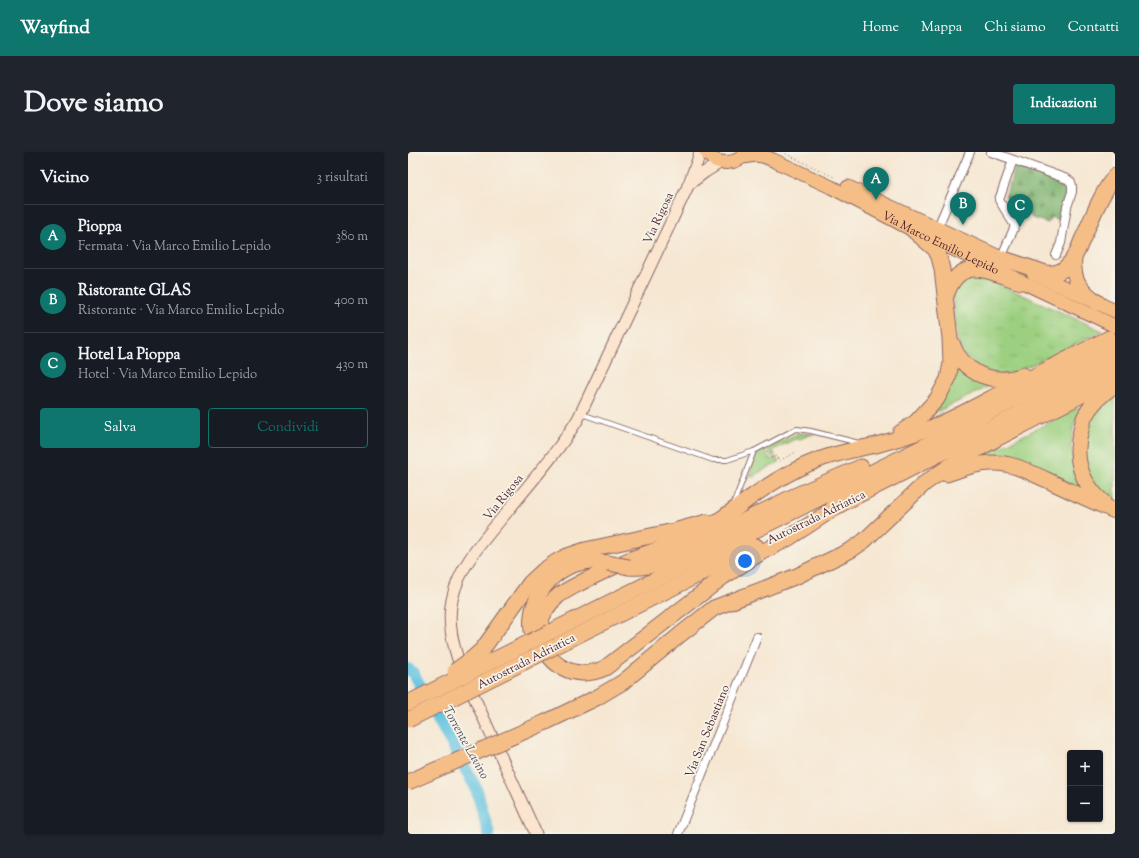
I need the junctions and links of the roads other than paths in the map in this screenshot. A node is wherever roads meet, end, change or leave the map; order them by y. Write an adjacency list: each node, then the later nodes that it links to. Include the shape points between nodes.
1 (700, 152): 10 (main road, Via Rigosa)
2 (706, 152): 8 (main road)
3 (776, 152): 11 (main road, Via Marco Emilio Lepido)
4 (970, 152): 11 (street)
5 (991, 152): 7 (street)
6 (745, 155): 8 (main road, Via Marco Emilio Lepido, via 736,161); 12 (main road, Via Marco Emilio Lepido, via 763,156 831,187)
7 (1013, 160): 13 (street, via 1071,182 1072,192); 15 (street, via 999,200 1015,226)
8 (721, 162): 10 (main road, Via Rigosa)
9 (1115, 176): 14 (highway, via 1107,186)
10 (688, 186): 25 (main road, Via Rigosa)
11 (937, 229): 15 (main road, Via Marco Emilio Lepido)
12 (913, 230): 16 (main road, Via Marco Emilio Lepido); 17 (highway, via 938,252)
13 (1056, 255)
14 (1074, 257): 15 (highway, via 1060,272 1052,274); 18 (highway, via 1076,280)
15 (1002, 258): 18 (main road, Via Marco Emilio Lepido)
16 (1021, 282): 17 (highway, via 981,269 969,269 957,276 949,286); 20 (main road, Via Marco Emilio Lepido)
17 (946, 297): 21 (highway)
18 (1098, 303): 19 (main road, Via Marco Emilio Lepido)
19 (1115, 311)
20 (1113, 334): 21 (highway, via 1005,380 989,378 970,368 956,353); 26 (highway, Autostrada Adriatica); 27 (highway, via 959,415 933,427)
21 (950, 338): 27 (highway, via 950,370 937,399 916,422)
22 (1115, 365): 30 (highway, Autostrada Adriatica)
23 (1115, 378): 29 (highway, via 996,439 957,461)
24 (1115, 384): 31 (highway, via 1086,415 1081,427 1078,448 1079,465 1086,483 1097,497)
25 (581, 414): 28 (lane, via 712,460 727,460); 39 (main road, Via Rigosa, via 554,455 464,566 451,600 451,637 455,654)
26 (953, 432): 33 (highway, bridge, via 867,464 792,497 648,567 638,568 590,561 572,566 556,574 543,588 534,605 531,625 534,644 549,667 563,676 582,681 608,675 669,628); 36 (highway, Autostrada Adriatica, bridge)
27 (878, 444): 28 (lane, via 859,443 803,429); 32 (highway, via 816,460 765,487)
28 (754, 451): 32 (lane)
29 (926, 483): 31 (highway, via 960,469 982,464 1010,465); 33 (highway, via 851,550 797,576)
30 (841, 504): 32 (highway, via 723,577 605,668 580,673 567,670 555,663 543,646 540,627 545,610 557,596 641,555 693,536); 37 (highway, Autostrada Adriatica, bridge)
31 (1113, 510)
32 (730, 512): 35 (highway, bridge, via 703,523 585,550 559,560 530,583 482,650 465,665 429,684)
33 (714, 608): 38 (highway, bridge, via 623,682 596,698)
34 (757, 637): 40 (street, Via San Sebastiano)
35 (408, 699)
36 (408, 704)
37 (408, 720)
38 (408, 782)
39 (536, 834)
40 (678, 834)

